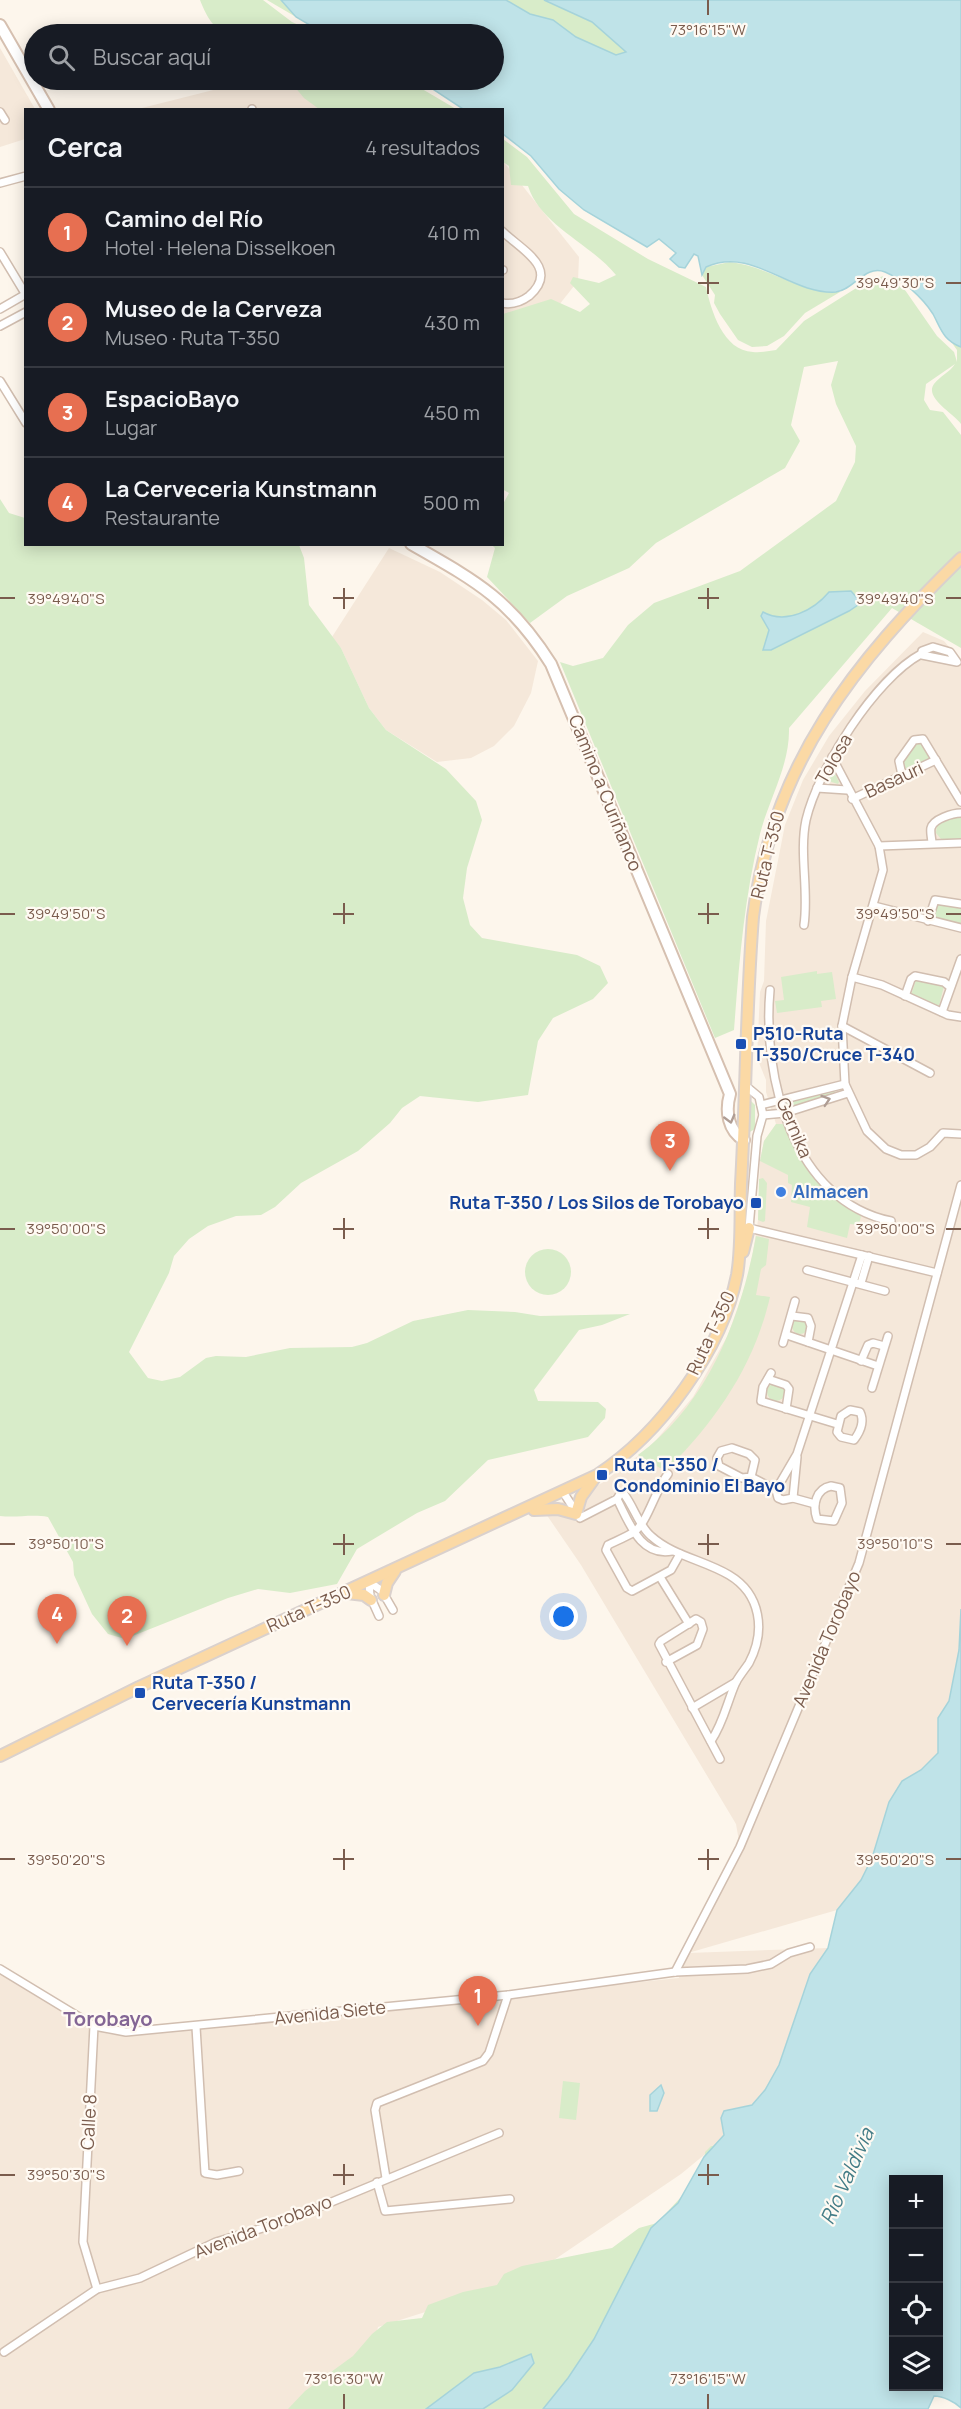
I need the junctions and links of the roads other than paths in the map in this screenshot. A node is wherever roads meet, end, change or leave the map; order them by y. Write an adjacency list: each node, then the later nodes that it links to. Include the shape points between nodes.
1 (0, 25): 2 (street)
2 (24, 67)
3 (37, 90): 4 (street)
4 (48, 108)
5 (0, 112): 6 (street)
6 (5, 120)
7 (24, 177): 8 (street)
8 (0, 183)
9 (504, 233): 13 (street, via 536,260 540,271 537,284 524,299)
10 (0, 252): 11 (street)
11 (24, 292)
12 (24, 295): 14 (street)
13 (504, 303)
14 (0, 309)
15 (24, 313): 16 (street)
16 (0, 326)
17 (0, 381): 18 (street)
18 (24, 420)
19 (415, 546): 50 (street, Camino a Curiñanco, via 496,596 551,664)
20 (961, 558): 48 (main road, Ruta T-350, via 894,627 849,681 815,731 784,795 767,843 754,908)
21 (961, 670): 22 (street, Tolosa, via 950,652 926,648 898,670)
22 (832, 757): 25 (street, Tolosa); 26 (street)
23 (936, 760): 24 (street, Basauri); 24 (street, via 925,740 916,739 898,762); 28 (street)
24 (902, 775): 27 (street, Basauri)
25 (817, 788): 26 (street); 36 (street, Tolosa, via 804,836 808,901)
26 (847, 790): 27 (street)
27 (852, 800): 32 (street)
28 (961, 801)
29 (961, 813): 30 (street, via 934,823)
30 (932, 843): 31 (street); 32 (street)
31 (961, 843)
32 (879, 846): 34 (street, via 883,870)
33 (961, 904): 35 (street, via 935,900)
34 (874, 906): 35 (street); 39 (street)
35 (928, 921): 37 (street)
36 (804, 925)
37 (961, 928)
38 (961, 959): 40 (street, via 959,972)
39 (852, 977): 42 (street); 45 (street)
40 (949, 986): 42 (street, via 915,976); 43 (street)
41 (770, 990): 51 (street, Gernika, via 769,1040)
42 (905, 996): 43 (street)
43 (942, 1012): 44 (street)
44 (961, 1017)
45 (843, 1026): 46 (street); 47 (street)
46 (930, 1073)
47 (845, 1084): 49 (street); 51 (street)
48 (747, 1087): 50 (street); 52 (street); 57 (main road, Ruta T-350)
49 (848, 1093): 53 (street, one-way to 49); 55 (street, via 870,1136 896,1154 916,1155 944,1133)
50 (730, 1094): 57 (street, Camino a Curiñanco, one-way to 57, via 729,1120)
51 (781, 1101): 52 (street); 53 (street, Gernika)
52 (761, 1105): 54 (street)
53 (785, 1113): 54 (street); 59 (street, Gernika, via 807,1160 831,1191 862,1212)
54 (764, 1115): 56 (street)
55 (961, 1134)
56 (757, 1136): 57 (street); 60 (street)
57 (744, 1140): 64 (main road, Ruta T-350)
58 (961, 1185): 63 (street, Avenida Torobayo)
59 (891, 1221)
60 (749, 1228): 61 (street); 64 (main road)
61 (865, 1256): 63 (street); 65 (street)
62 (807, 1270): 65 (street)
63 (937, 1273): 113 (street, Avenida Torobayo, via 859,1563 740,1846)
64 (736, 1275): 83 (main road, Ruta T-350, via 710,1344 679,1396 644,1439)
65 (858, 1282): 66 (street); 74 (street)
66 (885, 1291)
67 (795, 1301): 68 (street)
68 (792, 1316): 69 (street); 71 (street, via 808,1318)
69 (787, 1335): 71 (street); 72 (street)
70 (888, 1336): 73 (street)
71 (808, 1342): 74 (street)
72 (783, 1343)
73 (885, 1346): 75 (street, via 869,1344); 76 (street)
74 (833, 1351): 75 (street); 79 (street)
75 (861, 1360): 76 (street)
76 (878, 1366): 77 (street)
77 (872, 1388)
78 (786, 1409): 78 (street, via 789,1389 770,1376 761,1401); 79 (street)
79 (811, 1416): 80 (street); 81 (street)
80 (837, 1424): 80 (street, via 841,1437 854,1440 862,1417 860,1412 850,1410 844,1412)
81 (797, 1454): 85 (street); 87 (street)
82 (668, 1474): 92 (street, via 657,1487)
83 (597, 1475): 86 (main road, Ruta T-350); 91 (main road, via 581,1497)
84 (751, 1477): 84 (street, via 756,1462 751,1456 730,1448 721,1450 717,1458 721,1468 742,1478); 85 (street)
85 (776, 1490): 87 (street, via 781,1499)
86 (563, 1492): 90 (main road, Ruta T-350); 91 (street)
87 (792, 1497): 89 (street)
88 (617, 1499): 91 (street, via 582,1518); 92 (street, via 624,1494); 93 (street)
89 (815, 1504): 89 (street, via 825,1487 840,1488 842,1503 834,1521 817,1519)
90 (525, 1511): 91 (main road, via 550,1509); 96 (main road, Ruta T-350)
91 (576, 1514)
92 (642, 1523): 93 (street); 94 (street, via 648,1534)
93 (634, 1532): 94 (street, via 654,1550); 97 (street, via 608,1545 606,1550 627,1588 635,1591)
94 (672, 1551): 95 (street)
95 (680, 1554): 97 (street, via 671,1570); 106 (street, via 727,1574 743,1585 753,1599 759,1630 750,1661)
96 (400, 1568): 98 (main road, Ruta T-350); 100 (main road, via 389,1579)
97 (660, 1576): 104 (street)
98 (369, 1582): 99 (main road, Ruta T-350); 100 (street); 101 (street)
99 (344, 1593): 101 (main road, via 364,1595); 109 (main road, Ruta T-350)
100 (384, 1595): 102 (street)
101 (371, 1600): 103 (street)
102 (393, 1610)
103 (379, 1616)
104 (689, 1623): 105 (street, via 659,1642); 105 (street, via 696,1619 702,1623 700,1640)
105 (666, 1662): 107 (street)
106 (736, 1682): 107 (street); 108 (street)
107 (692, 1708): 108 (street)
108 (711, 1741): 110 (street)
109 (0, 1756)
110 (720, 1760)
111 (810, 1947): 113 (street, Avenida Siete, via 771,1964 747,1969)
112 (0, 1969): 115 (street, Avenida Siete)
113 (675, 1972): 114 (street, Avenida Siete)
114 (508, 1995): 116 (street, Avenida Siete); 119 (street, via 483,2061 377,2103)
115 (94, 2026): 116 (street, Avenida Siete, via 126,2032); 122 (street, Calle 8, via 83,2242)
116 (196, 2027): 118 (street, via 205,2173)
117 (499, 2133): 119 (street, Avenida Torobayo)
118 (239, 2171)
119 (386, 2178): 120 (street, Avenida Torobayo)
120 (376, 2182): 121 (street, via 385,2211); 122 (street, Avenida Torobayo, via 284,2222 216,2242 140,2277)
121 (510, 2199)
122 (97, 2289): 123 (street, Avenida Torobayo)
123 (4, 2352)

